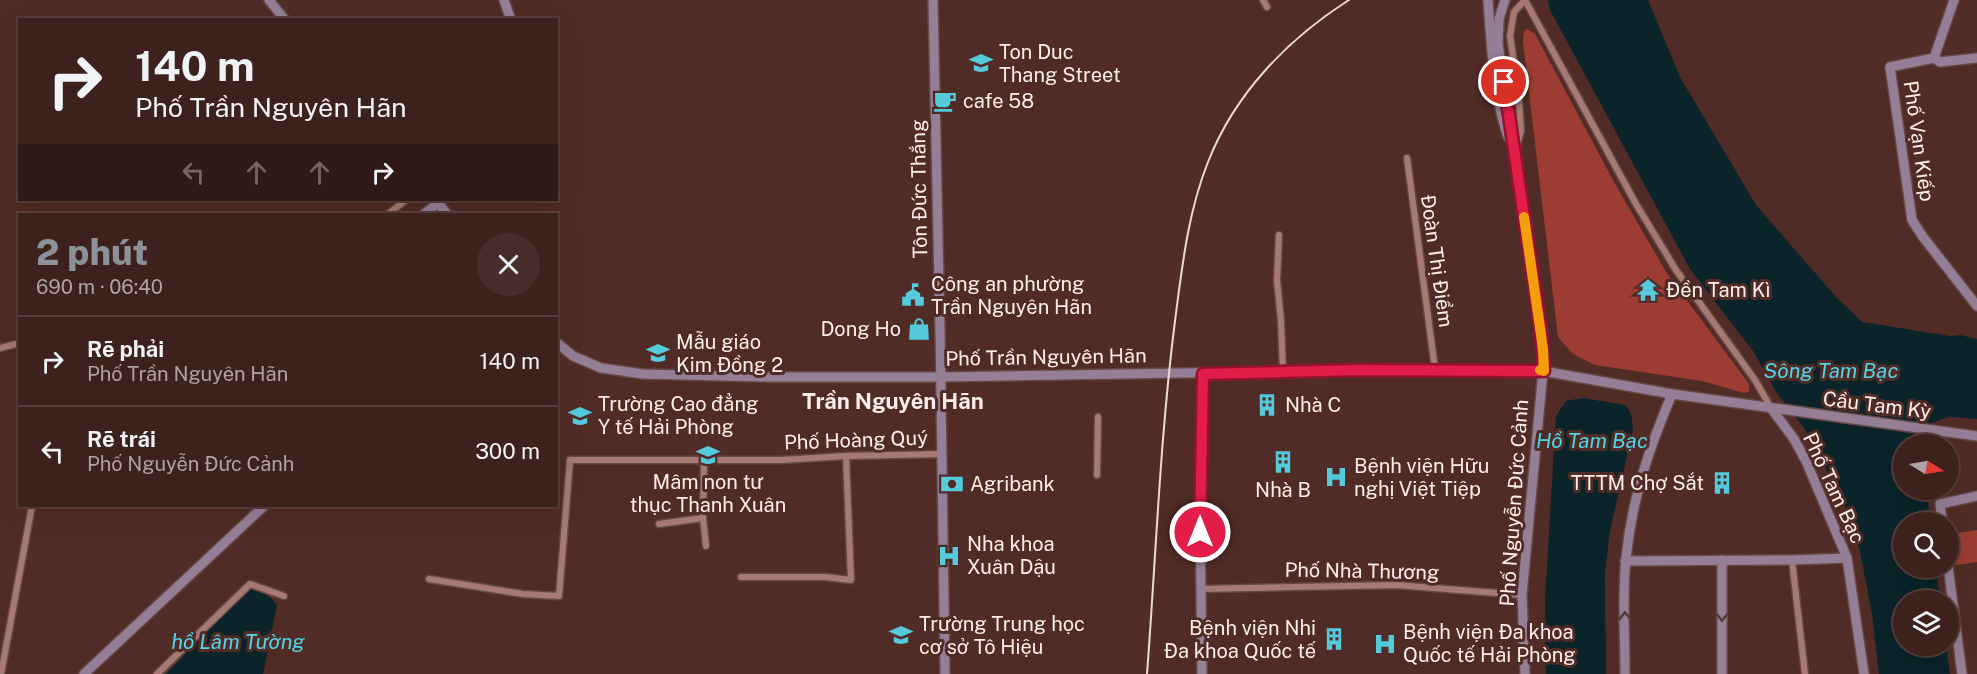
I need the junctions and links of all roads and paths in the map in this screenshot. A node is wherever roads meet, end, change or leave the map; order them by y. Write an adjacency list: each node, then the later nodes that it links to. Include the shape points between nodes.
1 (269, 0): 10 (main road)
2 (504, 0): 11 (main road)
3 (933, 0): 29 (main road, Tôn Đức Thắng)
4 (1263, 0): 9 (street)
5 (1488, 0): 14 (main road, Phố Nguyễn Đức Cảnh, via 1503,121)
6 (1504, 0): 14 (main road, Phố Nguyễn Đức Cảnh, via 1498,44)
7 (1525, 0): 14 (street, via 1514,12 1510,36 1521,130); 31 (street, via 1681,279 1749,371)
8 (1954, 0): 12 (main road)
9 (1267, 7)
10 (283, 18)
11 (510, 18)
12 (1934, 58): 13 (main road, via 1940,62); 21 (main road, Phố Vạn Kiếp, via 1890,67 1912,220)
13 (1977, 58)
14 (1514, 156): 26 (main road, Phố Nguyễn Đức Cảnh)
15 (1407, 158): 25 (street, Đoàn Thị Điểm)
16 (405, 201): 18 (street)
17 (438, 201): 19 (main road)
18 (389, 213)
19 (425, 213)
20 (1279, 235): 27 (street, via 1277,280)
21 (1977, 306)
22 (18, 344): 24 (street)
23 (558, 344): 29 (main road, Phố Trần Nguyên Hãn, via 573,356 601,368 643,374)
24 (0, 348)
25 (1435, 369): 26 (main road, Phố Trần Nguyên Hãn); 27 (main road, Phố Trần Nguyên Hãn)
26 (1544, 371): 30 (main road); 53 (main road, Phố Nguyễn Đức Cảnh)
27 (1283, 372): 28 (main road, Phố Trần Nguyên Hãn)
28 (1203, 374): 29 (main road, Phố Trần Nguyên Hãn); 52 (main road)
29 (940, 377): 34 (main road, Tôn Đức Thắng)
30 (1672, 394): 31 (main road); 48 (main road, via 1645,463)
31 (1771, 408): 33 (main road, Cầu Tam Kỳ); 45 (main road, Phố Tam Bạc, via 1806,461)
32 (1098, 417): 37 (street)
33 (1977, 436)
34 (943, 454): 35 (street, Phố Hoàng Quý); 58 (main road, Tôn Đức Thắng)
35 (846, 456): 36 (street, Phố Hoàng Quý); 49 (street, via 851,580)
36 (704, 460): 42 (street); 51 (street, Phố Hoàng Quý, via 570,460 560,596)
37 (1097, 475)
38 (1977, 496): 41 (main road, via 1940,504)
39 (32, 507): 55 (street)
40 (263, 507): 56 (main road)
41 (1941, 512)
42 (703, 518): 43 (street); 44 (street)
43 (659, 524)
44 (706, 546)
45 (1847, 558): 47 (main road); 64 (main road, Phố Tam Bạc)
46 (1722, 560): 47 (main road); 48 (main road); 62 (main road, one-way to 62)
47 (1792, 560): 63 (street)
48 (1625, 561): 61 (main road, one-way to 48)
49 (741, 577)
50 (1950, 578): 65 (main road)
51 (429, 579)
52 (1201, 589): 53 (street, Phố Nhà Thương, via 1396,585); 59 (main road)
53 (1522, 595): 60 (main road, Phố Nguyễn Đức Cảnh)
54 (284, 596): 57 (street, via 250,584)
55 (1, 674)
56 (84, 674)
57 (157, 674)
58 (945, 674)
59 (1202, 674)
60 (1525, 674)
61 (1625, 674)
62 (1722, 674)
63 (1805, 674)
64 (1864, 674)
65 (1962, 674)

